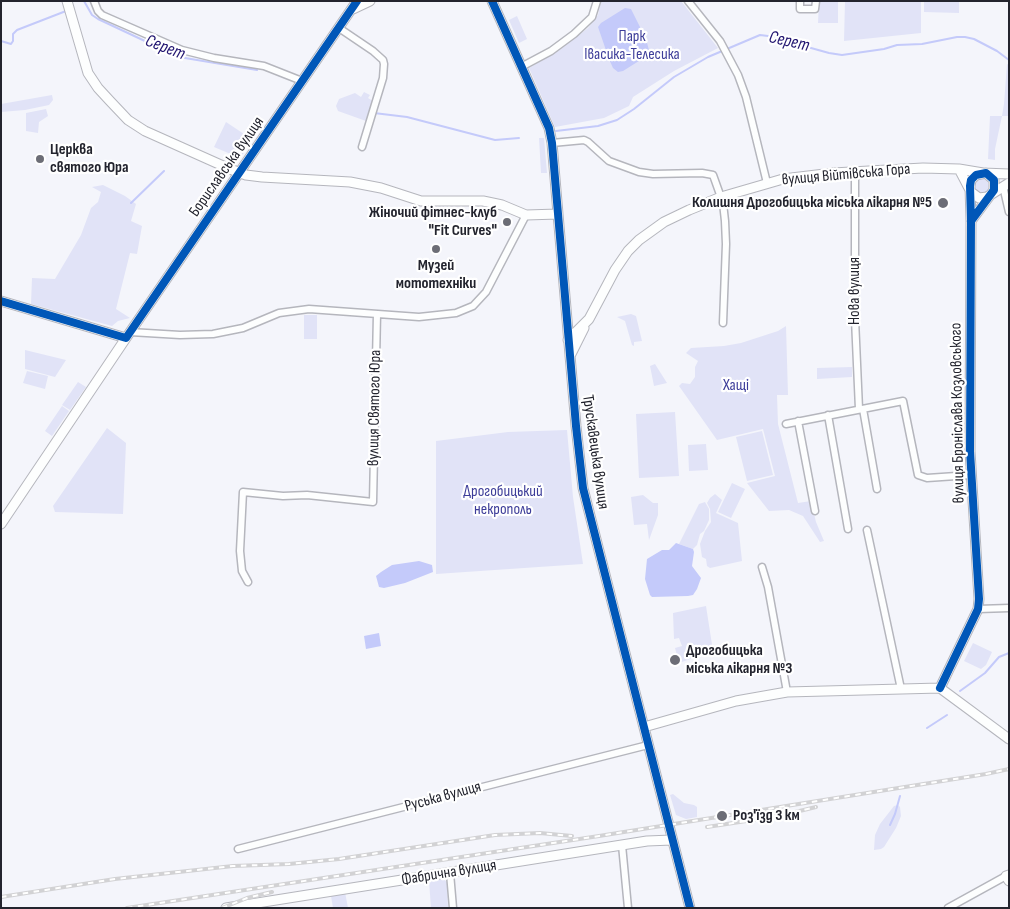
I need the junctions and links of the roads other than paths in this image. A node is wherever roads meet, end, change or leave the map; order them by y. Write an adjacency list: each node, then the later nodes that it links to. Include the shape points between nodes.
1 (67, 1): 18 (street, via 88,73 128,120 145,131)
2 (94, 1): 13 (street, via 102,15 182,50 264,66)
3 (357, 1): 10 (street, Бориславська вулиця)
4 (370, 1): 10 (street)
5 (492, 1): 12 (street, Трускавецька вулиця)
6 (597, 1): 12 (street, via 592,17 574,34)
7 (688, 1): 21 (street, via 728,54 745,95)
8 (800, 1): 9 (street, via 800,9 816,9)
9 (816, 1)
10 (350, 10): 11 (street, Бориславська вулиця)
11 (339, 28): 13 (street, Бориславська вулиця); 15 (street, via 378,55 384,64 383,78)
12 (521, 67): 14 (street, Трускавецька вулиця)
13 (302, 81): 18 (street, Бориславська вулиця)
14 (551, 135): 25 (street, via 584,140 609,161 639,172 713,175); 27 (street, Трускавецька вулиця)
15 (362, 147)
16 (959, 169): 17 (street, вулиця Війтівська Гора); 19 (street, вулиця Війтівська Гора); 23 (street)
17 (855, 172): 21 (street, вулиця Війтівська Гора, via 802,176); 38 (street, Нова вулиця, via 855,319)
18 (238, 173): 28 (street, via 350,182 421,201 483,201); 35 (street, Бориславська вулиця)
19 (983, 173): 20 (street, вулиця Війтівська Гора); 23 (street, via 973,177); 24 (street, via 994,180 994,190)
20 (1009, 174)
21 (767, 183): 25 (street, вулиця Війтівська Гора)
22 (1006, 185): 24 (street); 26 (street)
23 (970, 189): 24 (street, via 980,198); 29 (street, вулиця Броніслава Козловського)
24 (990, 195): 29 (street)
25 (721, 197): 32 (street, via 726,244); 33 (street, вулиця Війтівська Гора, via 672,218 638,240 615,270)
26 (1009, 212)
27 (558, 214): 28 (street); 34 (street, Трускавецька вулиця)
28 (526, 215): 31 (street, via 486,292 473,306 435,316)
29 (971, 221): 42 (street, вулиця Броніслава Козловського)
30 (1, 301): 35 (street)
31 (377, 314): 35 (street, via 302,310 279,313 243,328 213,334); 50 (street, вулиця Святого Юра, via 373,502 243,492 240,551 242,571)
32 (723, 322)
33 (585, 324): 34 (street); 36 (street, вулиця Війтівська Гора); 37 (street)
34 (567, 328): 36 (street, Трускавецька вулиця)
35 (128, 335): 44 (street, Бориславська вулиця)
36 (568, 340): 37 (street, Трускавецька вулиця)
37 (570, 357): 56 (street, Трускавецька вулиця, via 583,488)
38 (861, 409): 39 (street); 42 (street, via 903,401 916,471 920,477); 43 (street, Нова вулиця)
39 (828, 416): 40 (street); 47 (street)
40 (798, 421): 41 (street); 45 (street)
41 (786, 424)
42 (971, 475): 52 (street, вулиця Броніслава Козловського)
43 (877, 489)
44 (5, 512): 46 (street, Бориславська вулиця)
45 (815, 512)
46 (1, 524)
47 (848, 529)
48 (867, 530): 54 (street)
49 (762, 567): 55 (street)
50 (248, 582)
51 (1009, 608): 52 (street)
52 (978, 609): 53 (street, вулиця Броніслава Козловського)
53 (940, 688): 54 (street); 57 (street)
54 (901, 689): 55 (street)
55 (787, 692): 56 (street)
56 (644, 727): 58 (street, Трускавецька вулиця)
57 (1009, 738)
58 (648, 745): 59 (street, Трускавецька вулиця); 61 (street, Руська вулиця)
59 (672, 840): 60 (street, Фабрична вулиця); 67 (street, Трускавецька вулиця)
60 (622, 845): 62 (street, Фабрична вулиця); 66 (street)
61 (238, 849)
62 (450, 873): 64 (street, Фабрична вулиця); 65 (street)
63 (1008, 877): 68 (street)
64 (226, 908)
65 (453, 908)
66 (628, 908)
67 (690, 908)
68 (948, 908)

